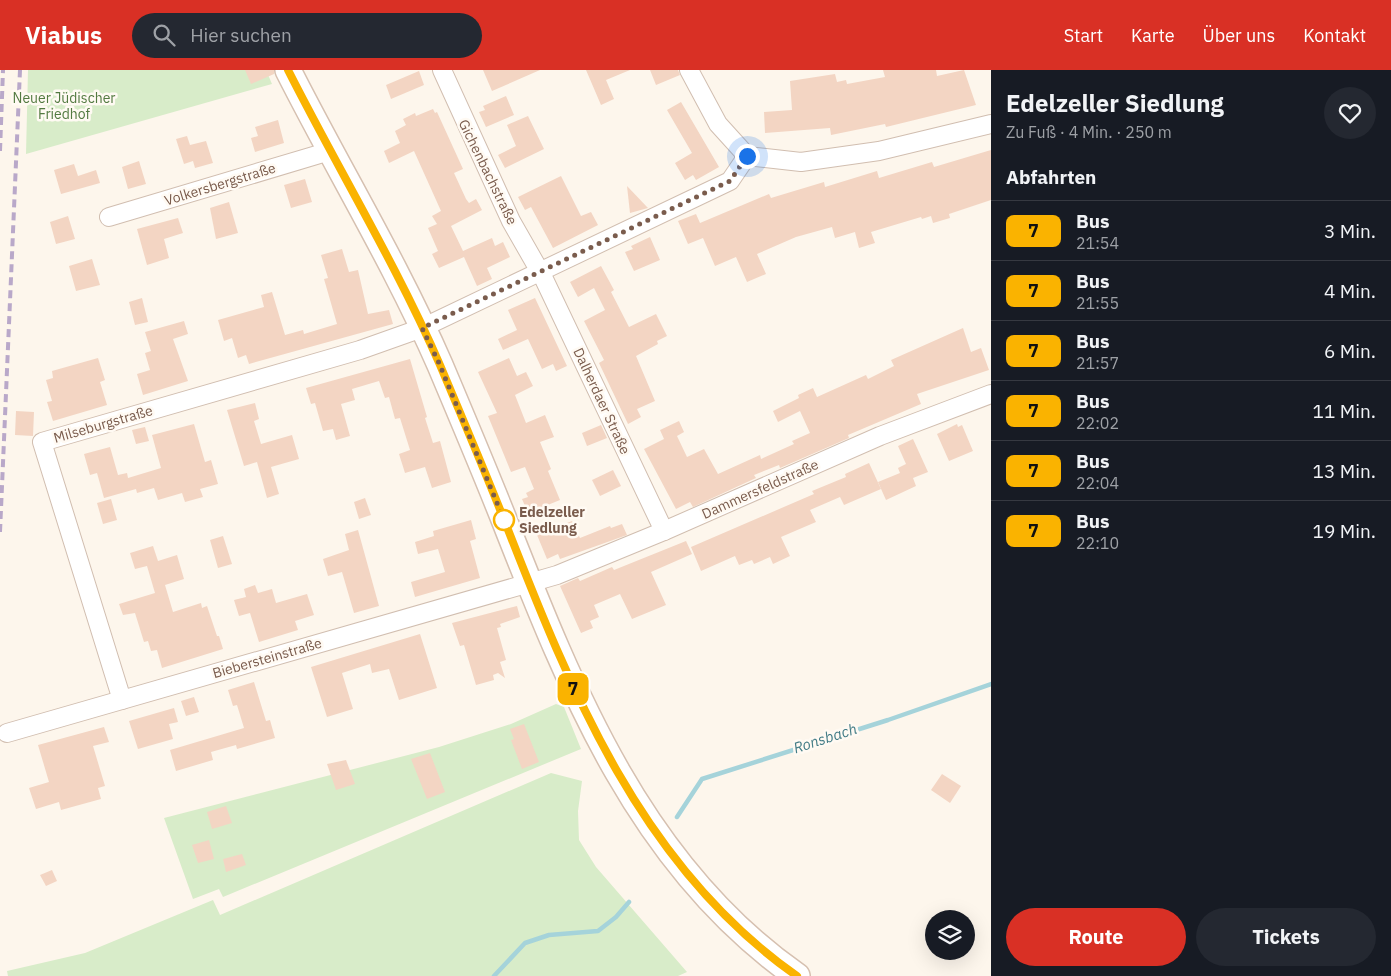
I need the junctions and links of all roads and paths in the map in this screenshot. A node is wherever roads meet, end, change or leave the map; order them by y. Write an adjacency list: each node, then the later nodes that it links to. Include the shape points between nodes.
1 (288, 70): 5 (main road)
2 (442, 70): 8 (street, Gichenbachstraße, via 511,221)
3 (689, 70): 6 (street, via 718,124)
4 (991, 124): 6 (street, via 879,151 801,162)
5 (330, 151): 7 (street, Volkersbergstraße); 9 (main road, via 396,272)
6 (747, 156): 8 (street, via 730,181)
7 (109, 217)
8 (540, 272): 9 (street); 11 (street, Dalherdaer Straße)
9 (422, 328): 12 (main road); 13 (street, Milseburgstraße, via 360,350 42,442)
10 (991, 394): 11 (street, Dammersfeldstraße, via 880,436)
11 (664, 531): 12 (street, Dammersfeldstraße, via 556,575)
12 (528, 582): 13 (street, Biebersteinstraße); 15 (main road, via 578,698 627,790 683,869 734,924)
13 (122, 700): 14 (street, Biebersteinstraße)
14 (7, 733)
15 (797, 976)

